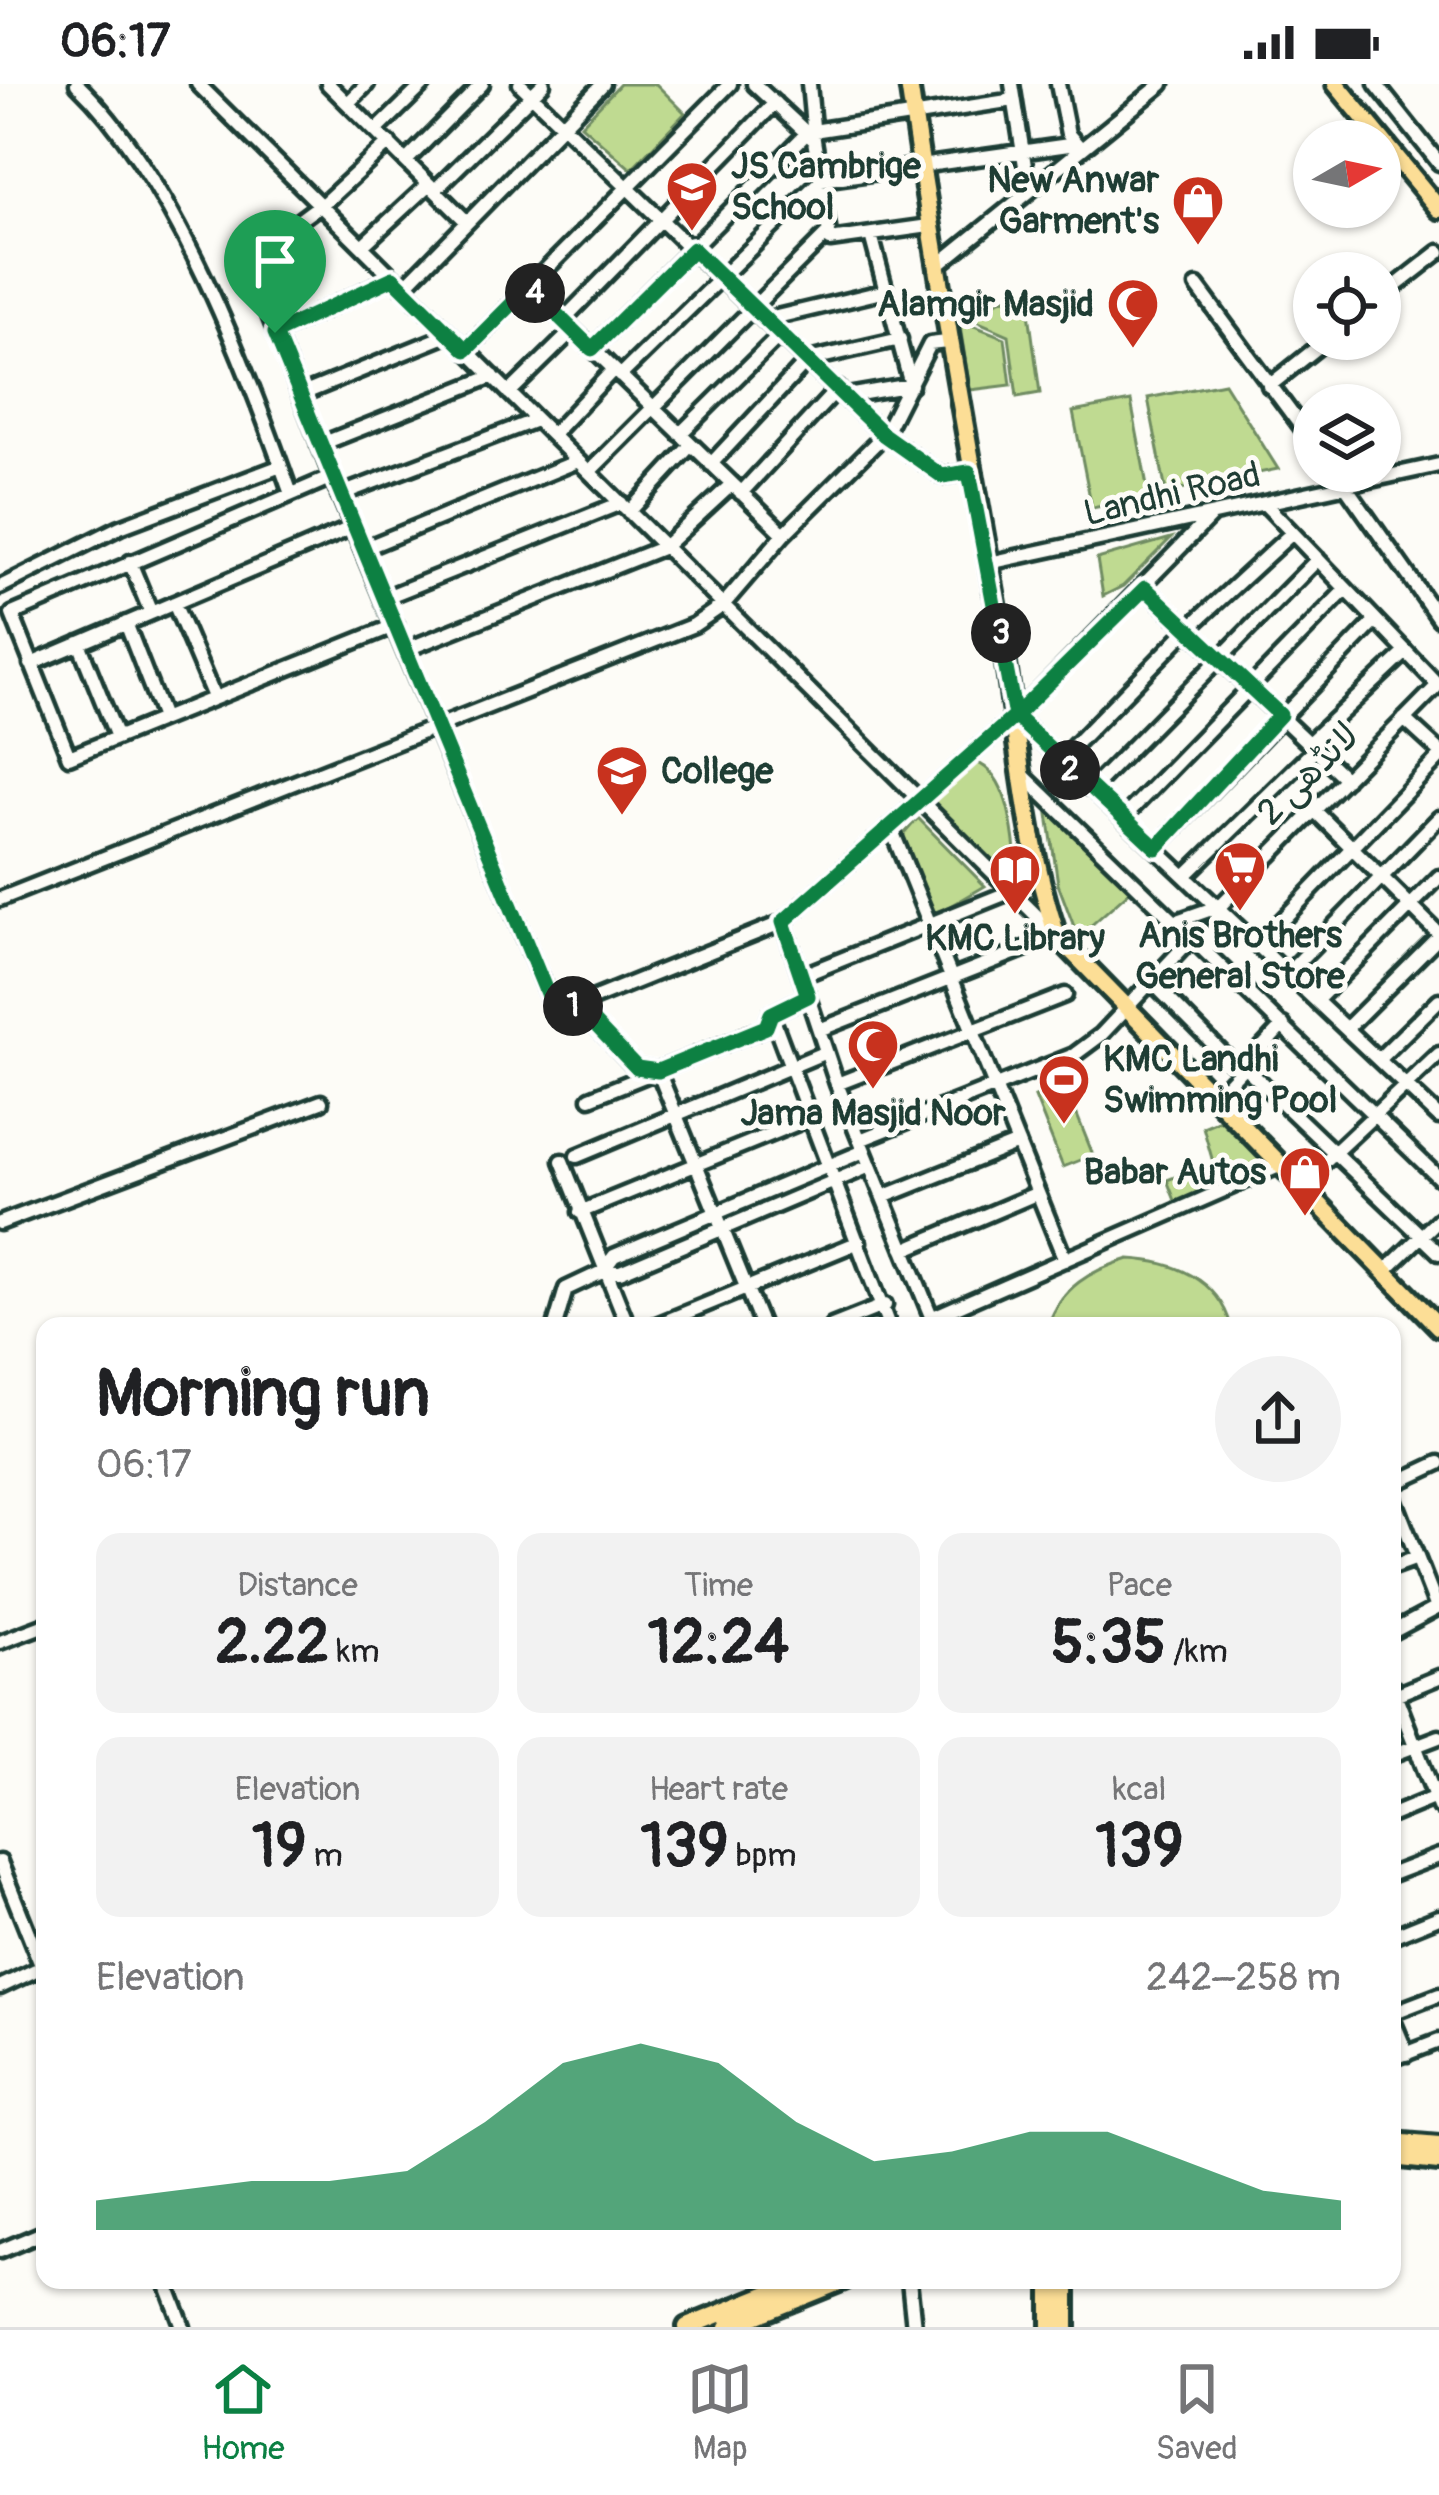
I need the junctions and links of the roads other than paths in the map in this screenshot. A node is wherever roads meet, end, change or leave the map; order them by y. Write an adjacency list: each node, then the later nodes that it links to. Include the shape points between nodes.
1 (77, 84): 84 (street, via 153,184 233,341)
2 (198, 84): 38 (street)
3 (367, 84): 22 (street)
4 (424, 84): 25 (street)
5 (482, 84): 31 (street)
6 (520, 84): 19 (street)
7 (543, 84): 19 (street)
8 (603, 84): 24 (street)
9 (730, 84): 36 (street)
10 (754, 84): 21 (street)
11 (809, 84): 26 (street)
12 (909, 84): 23 (main road)
13 (1012, 84): 20 (street)
14 (1058, 84): 29 (street, via 1068,134)
15 (1162, 84): 29 (street)
16 (1336, 84): 39 (main road)
17 (333, 86): 22 (street)
18 (1383, 87): 28 (street)
19 (532, 96): 24 (street); 35 (street)
20 (1015, 100): 23 (street); 30 (street)
21 (775, 103): 26 (street); 40 (street)
22 (348, 104): 25 (street)
23 (914, 116): 26 (street); 33 (main road)
24 (562, 126): 36 (street); 41 (street)
25 (376, 131): 27 (street)
26 (811, 135): 34 (street); 46 (street)
27 (388, 143): 31 (street); 38 (street)
28 (1434, 146): 32 (street)
29 (1079, 147): 30 (street); 37 (street)
30 (1023, 154): 33 (street); 37 (street)
31 (406, 161): 35 (street)
32 (1439, 163)
33 (921, 167): 34 (street); 42 (main road)
34 (820, 180): 43 (street); 49 (street)
35 (432, 187): 41 (street); 45 (street)
36 (631, 187): 40 (street); 53 (street)
37 (1029, 191): 48 (street)
38 (321, 206): 45 (street); 58 (street, via 248,259)
39 (1439, 209)
40 (664, 220): 46 (street); 57 (street)
41 (467, 222): 51 (street)
42 (929, 226): 44 (street); 48 (main road)
43 (829, 232): 44 (street, via 830,240); 55 (street)
44 (871, 235): 54 (street)
45 (362, 246): 51 (street)
46 (693, 249): 49 (street); 63 (street)
47 (1439, 252): 50 (street)
48 (935, 268): 62 (main road)
49 (721, 277): 55 (street); 67 (street)
50 (1401, 282)
51 (398, 283): 58 (street); 59 (street)
52 (1197, 286): 70 (street)
53 (529, 287): 57 (street); 64 (street)
54 (886, 291): 56 (street); 61 (street)
55 (750, 307): 56 (street); 74 (street)
56 (764, 320): 60 (street)
57 (568, 325): 63 (street); 72 (street)
58 (275, 333): 73 (street)
59 (450, 334): 64 (street); 73 (street)
60 (780, 335): 65 (street); 77 (street)
61 (900, 339): 65 (street); 69 (street)
62 (947, 342): 69 (street, via 929,344); 86 (main road)
63 (592, 349): 67 (street)
64 (466, 350): 68 (street)
65 (808, 360): 71 (street); 82 (street)
66 (1302, 360): 70 (street)
67 (616, 373): 74 (street); 78 (street)
68 (493, 376): 72 (street); 80 (street)
69 (910, 385): 71 (street); 79 (street)
70 (1269, 386): 75 (street)
71 (843, 392): 79 (street); 89 (street)
72 (509, 393): 76 (street)
73 (300, 395): 80 (street)
74 (650, 405): 77 (street); 85 (street)
75 (1293, 417)
76 (536, 419): 78 (street); 93 (street)
77 (680, 434): 81 (street)
78 (552, 435): 85 (street)
79 (884, 435): 86 (street, via 942,476); 99 (street)
80 (319, 445): 88 (street)
81 (691, 445): 82 (street); 95 (street)
82 (711, 464): 89 (street)
83 (1439, 465): 87 (street, Landhi Road)
84 (281, 466): 92 (street); 105 (street, via 120,527)
85 (584, 466): 95 (street); 101 (street)
86 (969, 472): 104 (main road)
87 (1401, 473)
88 (332, 477): 92 (street); 93 (street)
89 (737, 488): 99 (street); 100 (street)
90 (1316, 492): 94 (street, Landhi Road)
91 (1351, 492): 112 (street)
92 (291, 494): 103 (street)
93 (340, 495): 97 (street)
94 (1265, 504): 96 (street, Landhi Road); 98 (street)
95 (625, 508): 100 (street); 108 (street)
96 (1210, 517): 104 (street, Landhi Road); 106 (street)
97 (353, 527): 101 (street); 109 (street)
98 (1292, 532): 102 (street); 116 (street)
99 (784, 534): 110 (street)
100 (664, 547): 110 (street); 118 (street)
101 (363, 549): 108 (street)
102 (1318, 559): 107 (street); 120 (street)
103 (130, 562): 111 (street); 121 (street, via 12,614)
104 (989, 563): 126 (main road)
105 (0, 587)
106 (1145, 588): 116 (street); 126 (street)
107 (1346, 590): 113 (street); 122 (street)
108 (384, 598): 115 (street)
109 (174, 603): 111 (street); 124 (street)
110 (723, 605): 129 (street, via 694,625); 137 (street)
111 (151, 613): 114 (street)
112 (1439, 619)
113 (1376, 620): 119 (street); 125 (street)
114 (126, 623): 117 (street); 127 (street)
115 (395, 625): 118 (street); 124 (street)
116 (1189, 628): 120 (street); 133 (street)
117 (79, 643): 121 (street); 130 (street)
118 (405, 650): 129 (street)
119 (1406, 652): 123 (street); 131 (street)
120 (1219, 655): 122 (street); 136 (street)
121 (31, 664): 130 (street, via 69,757)
122 (1250, 685): 125 (street); 139 (street)
123 (1439, 685): 128 (street, لانڈھی 2)
124 (214, 697): 127 (street)
125 (1280, 715): 131 (street); 142 (street)
126 (1015, 716): 133 (street); 134 (main road); 137 (street)
127 (163, 718): 130 (street)
128 (1404, 719): 132 (street); 135 (street, لانڈھی 2)
129 (438, 730): 148 (street); 167 (street, via 553,1008)
130 (117, 737)
131 (1312, 746): 135 (street); 144 (street)
132 (1439, 754): 143 (street)
133 (1060, 760): 136 (street)
134 (1023, 775): 151 (street); 155 (main road, via 1036,873)
135 (1346, 779): 138 (street, لانڈھی 2)
136 (1091, 789): 139 (street)
137 (921, 801): 141 (street); 147 (street)
138 (1315, 811): 143 (street); 149 (street, لانڈھی 2)
139 (1123, 818): 142 (street)
140 (1439, 818): 145 (street)
141 (891, 828): 152 (street); 153 (street)
142 (1156, 848): 144 (street)
143 (1352, 848): 145 (street); 157 (street)
144 (1186, 875): 149 (street)
145 (1381, 877): 150 (street); 159 (street)
146 (1439, 877): 150 (street)
147 (1012, 891): 153 (street); 155 (street)
148 (0, 899)
149 (1220, 906): 151 (street); 157 (street); 158 (street)
150 (1411, 906): 154 (street); 165 (street)
151 (1177, 921): 156 (street)
152 (783, 922): 161 (street); 167 (street)
153 (929, 925): 160 (street); 161 (street)
154 (1439, 935): 171 (street)
155 (1057, 936): 160 (street); 168 (main road)
156 (1193, 937): 158 (street); 162 (street)
157 (1259, 944): 159 (street)
158 (1207, 950): 170 (street)
159 (1289, 972): 165 (street)
160 (951, 975): 172 (street); 173 (street)
161 (800, 976): 164 (street)
162 (1152, 982): 168 (street); 177 (street)
163 (1065, 995): 173 (street)
164 (808, 996): 169 (street); 172 (street)
165 (1318, 999): 171 (street)
166 (1439, 1000): 176 (street)
167 (577, 1005): 179 (street, via 637,1068)
168 (1125, 1011): 182 (street, via 1074,1055); 184 (main road)
169 (771, 1014): 178 (street); 179 (street, via 766,1027)
170 (1283, 1024): 177 (street); 186 (street)
171 (1347, 1028): 176 (street)
172 (819, 1030): 174 (street)
173 (973, 1031): 180 (street); 182 (street)
174 (826, 1052): 178 (street); 180 (street)
175 (1439, 1054): 181 (street)
176 (1379, 1059): 181 (street)
177 (1242, 1068): 184 (street); 192 (street)
178 (791, 1069): 187 (street); 188 (street)
179 (658, 1071): 183 (street); 187 (street)
180 (837, 1084): 191 (street)
181 (1406, 1085): 186 (street); 189 (street)
182 (995, 1086): 190 (street); 191 (street)
183 (590, 1098)
184 (1213, 1100): 196 (main road)
185 (321, 1102): 205 (street)
186 (1375, 1114): 192 (street); 197 (street)
187 (677, 1117): 193 (street); 202 (street, via 570,1158)
188 (810, 1118): 193 (street); 194 (street)
189 (1439, 1118)
190 (1018, 1143): 200 (street); 201 (street)
191 (862, 1145): 194 (street); 195 (street)
192 (1333, 1151): 199 (street); 207 (street)
193 (696, 1162): 202 (street); 203 (street)
194 (828, 1166): 198 (street); 203 (street)
195 (870, 1166): 198 (street); 201 (street)
196 (1279, 1166): 199 (main road); 211 (street)
197 (1439, 1178)
198 (835, 1182): 206 (street); 208 (street)
199 (1299, 1186): 213 (main road)
200 (1038, 1193): 209 (street); 211 (street)
201 (883, 1197): 209 (street)
202 (580, 1212): 212 (street)
203 (717, 1212): 206 (street); 212 (street, via 614,1256)
204 (1439, 1219): 207 (street)
205 (0, 1223)
206 (724, 1229): 212 (street); 214 (street)
207 (1421, 1236): 210 (street); 213 (street)
208 (860, 1242): 214 (street); 215 (street)
209 (904, 1250): 222 (street)
210 (1439, 1253)
211 (1065, 1260): 223 (street)
212 (602, 1272): 216 (street, via 563,1292); 217 (street)
213 (1384, 1272): 224 (main road)
214 (747, 1288): 218 (street); 219 (street)
215 (885, 1305): 220 (street); 221 (street)
216 (557, 1317)
217 (624, 1317)
218 (675, 1317)
219 (758, 1317)
220 (855, 1317)
221 (887, 1317)
222 (931, 1317)
223 (944, 1317)
224 (1439, 1327)
225 (1439, 1462): 226 (street)
226 (1401, 1492)
227 (1401, 1518): 228 (street)
228 (1417, 1558): 229 (street); 230 (street)
229 (1401, 1564)
230 (1438, 1608): 231 (street)
231 (1401, 1627)
232 (36, 1628): 233 (street)
233 (0, 1642)
234 (1439, 1677): 235 (street)
235 (1401, 1687)
236 (1401, 1710): 238 (street)
237 (1439, 1737): 238 (street)
238 (1415, 1746): 239 (street); 240 (street)
239 (1401, 1751)
240 (1438, 1800): 241 (street)
241 (1401, 1812)
242 (1439, 1856): 244 (street)
243 (0, 1862): 247 (street)
244 (1401, 1871)
245 (1439, 1917): 246 (street)
246 (1401, 1932)
247 (36, 1951)
248 (36, 1974): 249 (street)
249 (0, 1987)
250 (1439, 1995): 251 (street)
251 (1401, 2012)
252 (1401, 2040): 254 (street)
253 (1439, 2041): 254 (street)
254 (1406, 2054): 255 (street)
255 (1401, 2056)
256 (1401, 2144): 257 (main road)
257 (1436, 2154): 258 (main road)
258 (1401, 2157)
259 (36, 2236): 260 (street)
260 (0, 2251)
261 (168, 2289): 267 (street)
262 (780, 2289): 268 (main road)
263 (822, 2289): 269 (main road)
264 (910, 2289): 270 (street)
265 (1051, 2289): 271 (main road)
266 (1066, 2289): 272 (main road)
267 (183, 2327)
268 (687, 2327)
269 (728, 2327)
270 (914, 2327)
271 (1051, 2327)
272 (1066, 2327)

